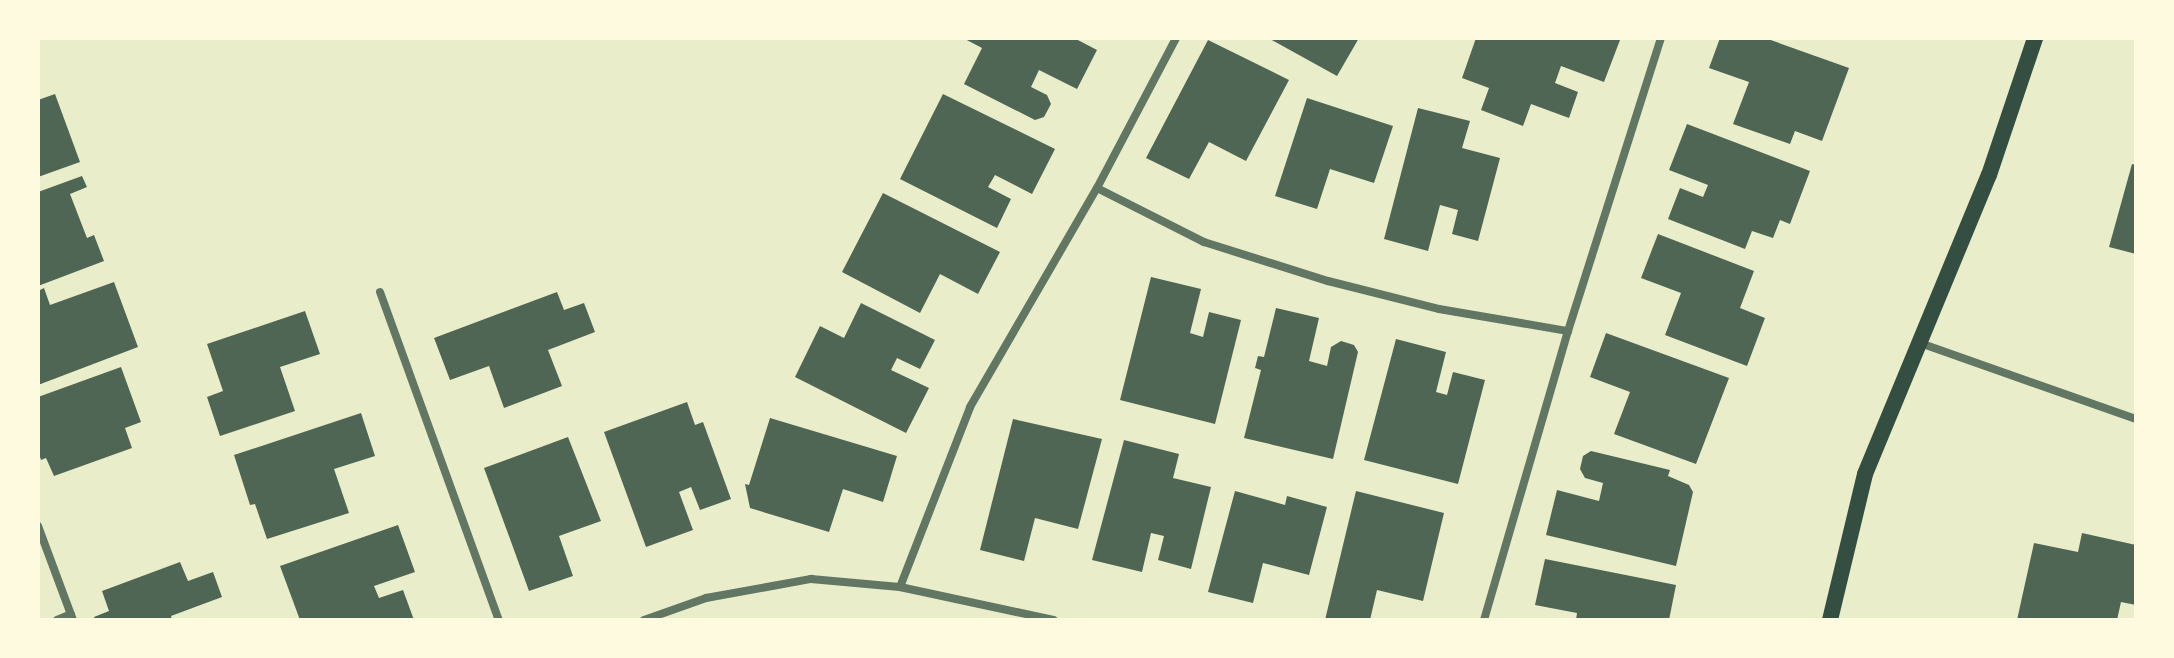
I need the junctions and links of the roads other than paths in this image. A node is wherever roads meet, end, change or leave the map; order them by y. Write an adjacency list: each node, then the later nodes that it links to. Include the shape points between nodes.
1 (1176, 38): 4 (street)
2 (1661, 38): 6 (street)
3 (2035, 38): 7 (main road, via 1989,175)
4 (1097, 188): 6 (street, via 1204,242 1328,281 1439,309); 10 (street, via 970,407)
5 (380, 292): 13 (street)
6 (1568, 331): 16 (street)
7 (1919, 343): 8 (street); 17 (main road, via 1865,474)
8 (2136, 419)
9 (38, 526): 11 (street)
10 (900, 587): 14 (street, via 811,579 706,598); 15 (street)
11 (72, 617): 12 (street)
12 (57, 620)
13 (499, 620)
14 (644, 620)
15 (1054, 620)
16 (1484, 620)
17 (1830, 620)

